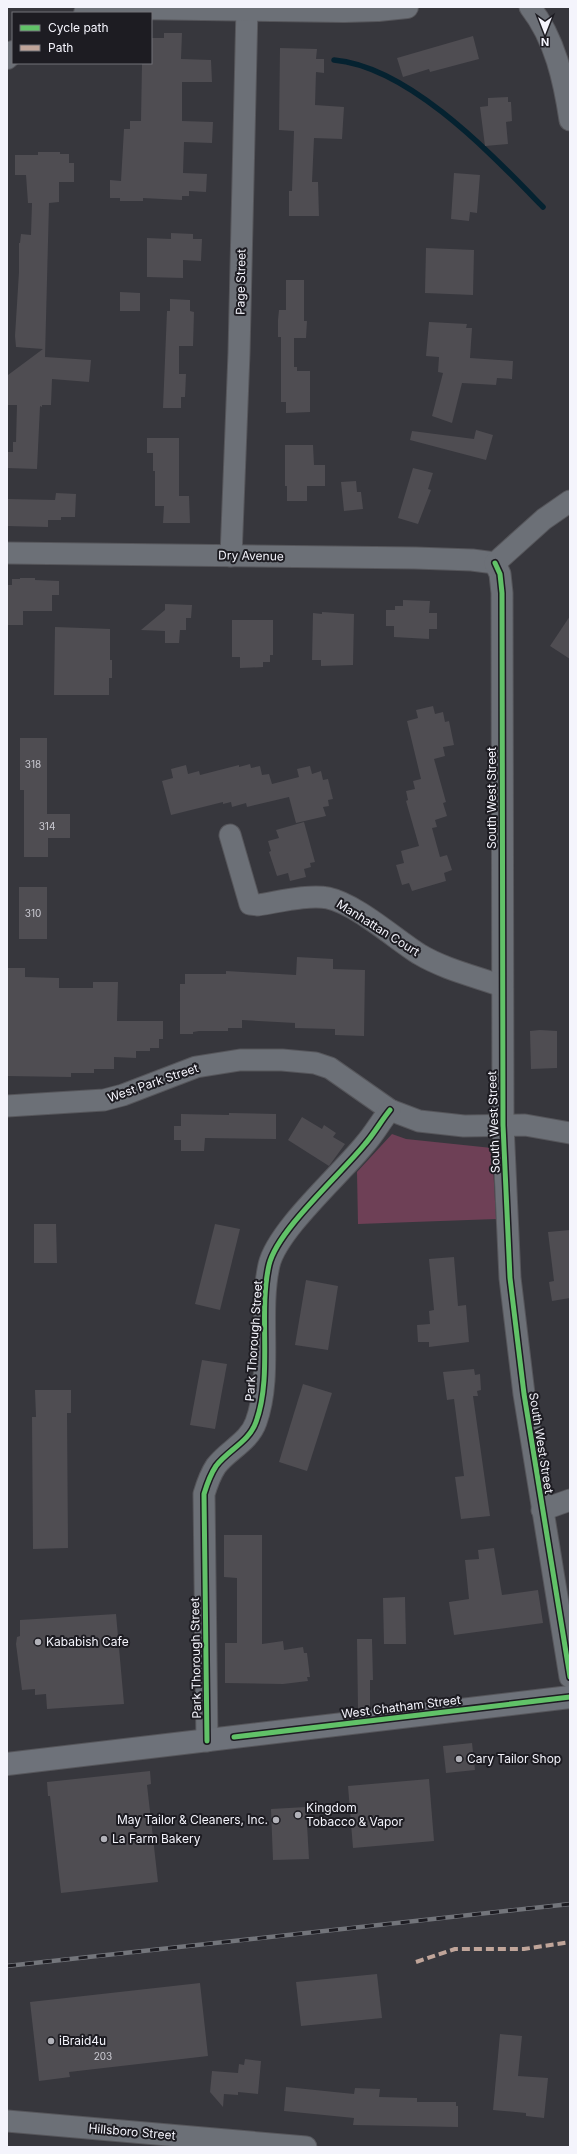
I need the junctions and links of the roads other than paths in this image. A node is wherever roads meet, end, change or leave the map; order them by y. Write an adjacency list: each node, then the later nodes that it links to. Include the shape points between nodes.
1 (407, 7): 3 (street, via 344,11)
2 (530, 7): 5 (street, via 547,35 559,65)
3 (247, 8): 4 (street, via 132,8); 8 (street, Page Street, via 239,353)
4 (94, 12)
5 (570, 120)
6 (570, 501): 9 (street)
7 (7, 553): 8 (street, Dry Avenue)
8 (231, 556): 9 (street, Dry Avenue, via 466,559)
9 (495, 563): 11 (street, South West Street, via 500,574 502,593)
10 (230, 835): 11 (street, Manhattan Court, via 250,904 315,898 336,900 354,909 420,955)
11 (502, 986): 14 (street, South West Street)
12 (7, 1106): 13 (street, West Park Street, via 104,1100 196,1067 240,1060 282,1060 315,1063 330,1068)
13 (390, 1110): 14 (street, West Park Street, via 419,1121 441,1124); 20 (street, Park Thorough Street, via 366,1144 285,1233 269,1263 261,1402 256,1422 248,1437 216,1466 204,1494)
14 (503, 1125): 15 (street, West Park Street, via 545,1127); 17 (street, South West Street, via 513,1308)
15 (570, 1133)
16 (570, 1500): 17 (street)
17 (542, 1510): 18 (street, South West Street)
18 (570, 1677)
19 (570, 1697): 20 (main road, West Chatham Street)
20 (208, 1740): 21 (main road, West Chatham Street)
21 (7, 1764)
22 (7, 2121): 23 (street, Hillsboro Street)
23 (306, 2147)

